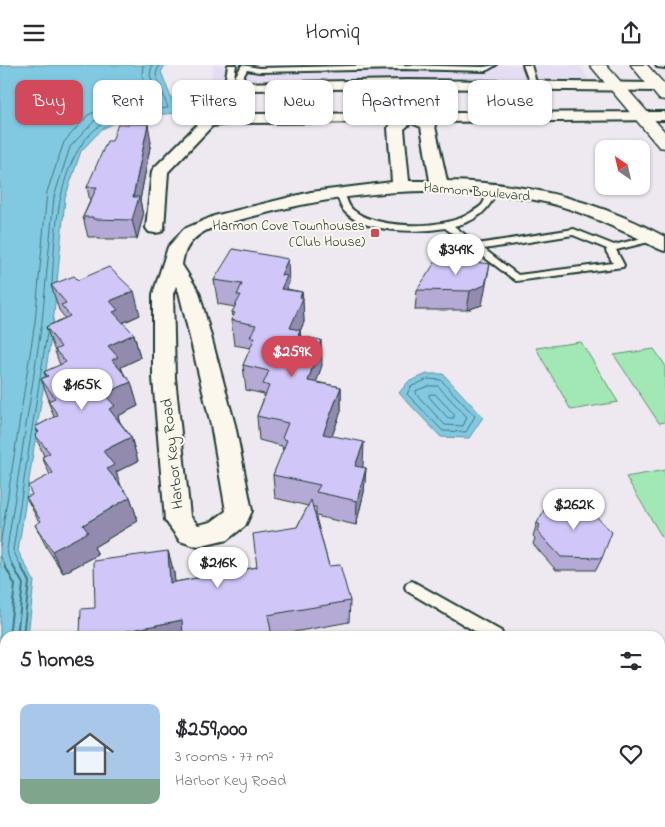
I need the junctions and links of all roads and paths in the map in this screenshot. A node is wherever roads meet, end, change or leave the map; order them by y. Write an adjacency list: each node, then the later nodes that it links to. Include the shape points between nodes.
1 (232, 65): 10 (lane)
2 (246, 65): 8 (lane, via 259,70); 11 (lane)
3 (492, 65): 8 (lane, via 486,69)
4 (527, 65): 13 (lane)
5 (598, 65): 17 (main road)
6 (639, 65): 18 (main road)
7 (660, 65): 9 (lane)
8 (404, 66): 12 (lane)
9 (665, 66)
10 (230, 80)
11 (240, 80)
12 (407, 80)
13 (532, 80)
14 (343, 85): 15 (street)
15 (255, 86)
16 (552, 87): 17 (street)
17 (619, 88): 18 (street); 21 (main road)
18 (662, 90)
19 (665, 116): 21 (street)
20 (458, 117): 21 (street)
21 (643, 117): 27 (main road)
22 (343, 118): 23 (street)
23 (255, 119)
24 (205, 125): 33 (street, via 160,171)
25 (400, 125): 29 (street, via 396,128)
26 (428, 125): 28 (street)
27 (665, 143)
28 (439, 185): 29 (street, Harmon Boulevard); 30 (street, Harmon Boulevard)
29 (401, 186): 31 (street, Harmon Boulevard)
30 (493, 189): 32 (lane, via 485,207); 34 (street, Harmon Boulevard, via 528,193 584,207)
31 (340, 191): 32 (lane, via 348,211 365,222 408,227); 37 (street, Harbor Key Road, via 254,210 200,227 177,246)
32 (448, 226): 35 (lane)
33 (155, 228)
34 (659, 241): 36 (lane)
35 (475, 247): 36 (lane, via 574,232); 36 (lane, via 516,278 619,265 611,251)
36 (613, 248)
37 (173, 265): 37 (street, Harbor Key Road, via 189,292 223,425 238,503 236,519 218,532 198,536 189,533 178,520 164,378 163,295)
38 (412, 587): 39 (lane)
39 (487, 631)

